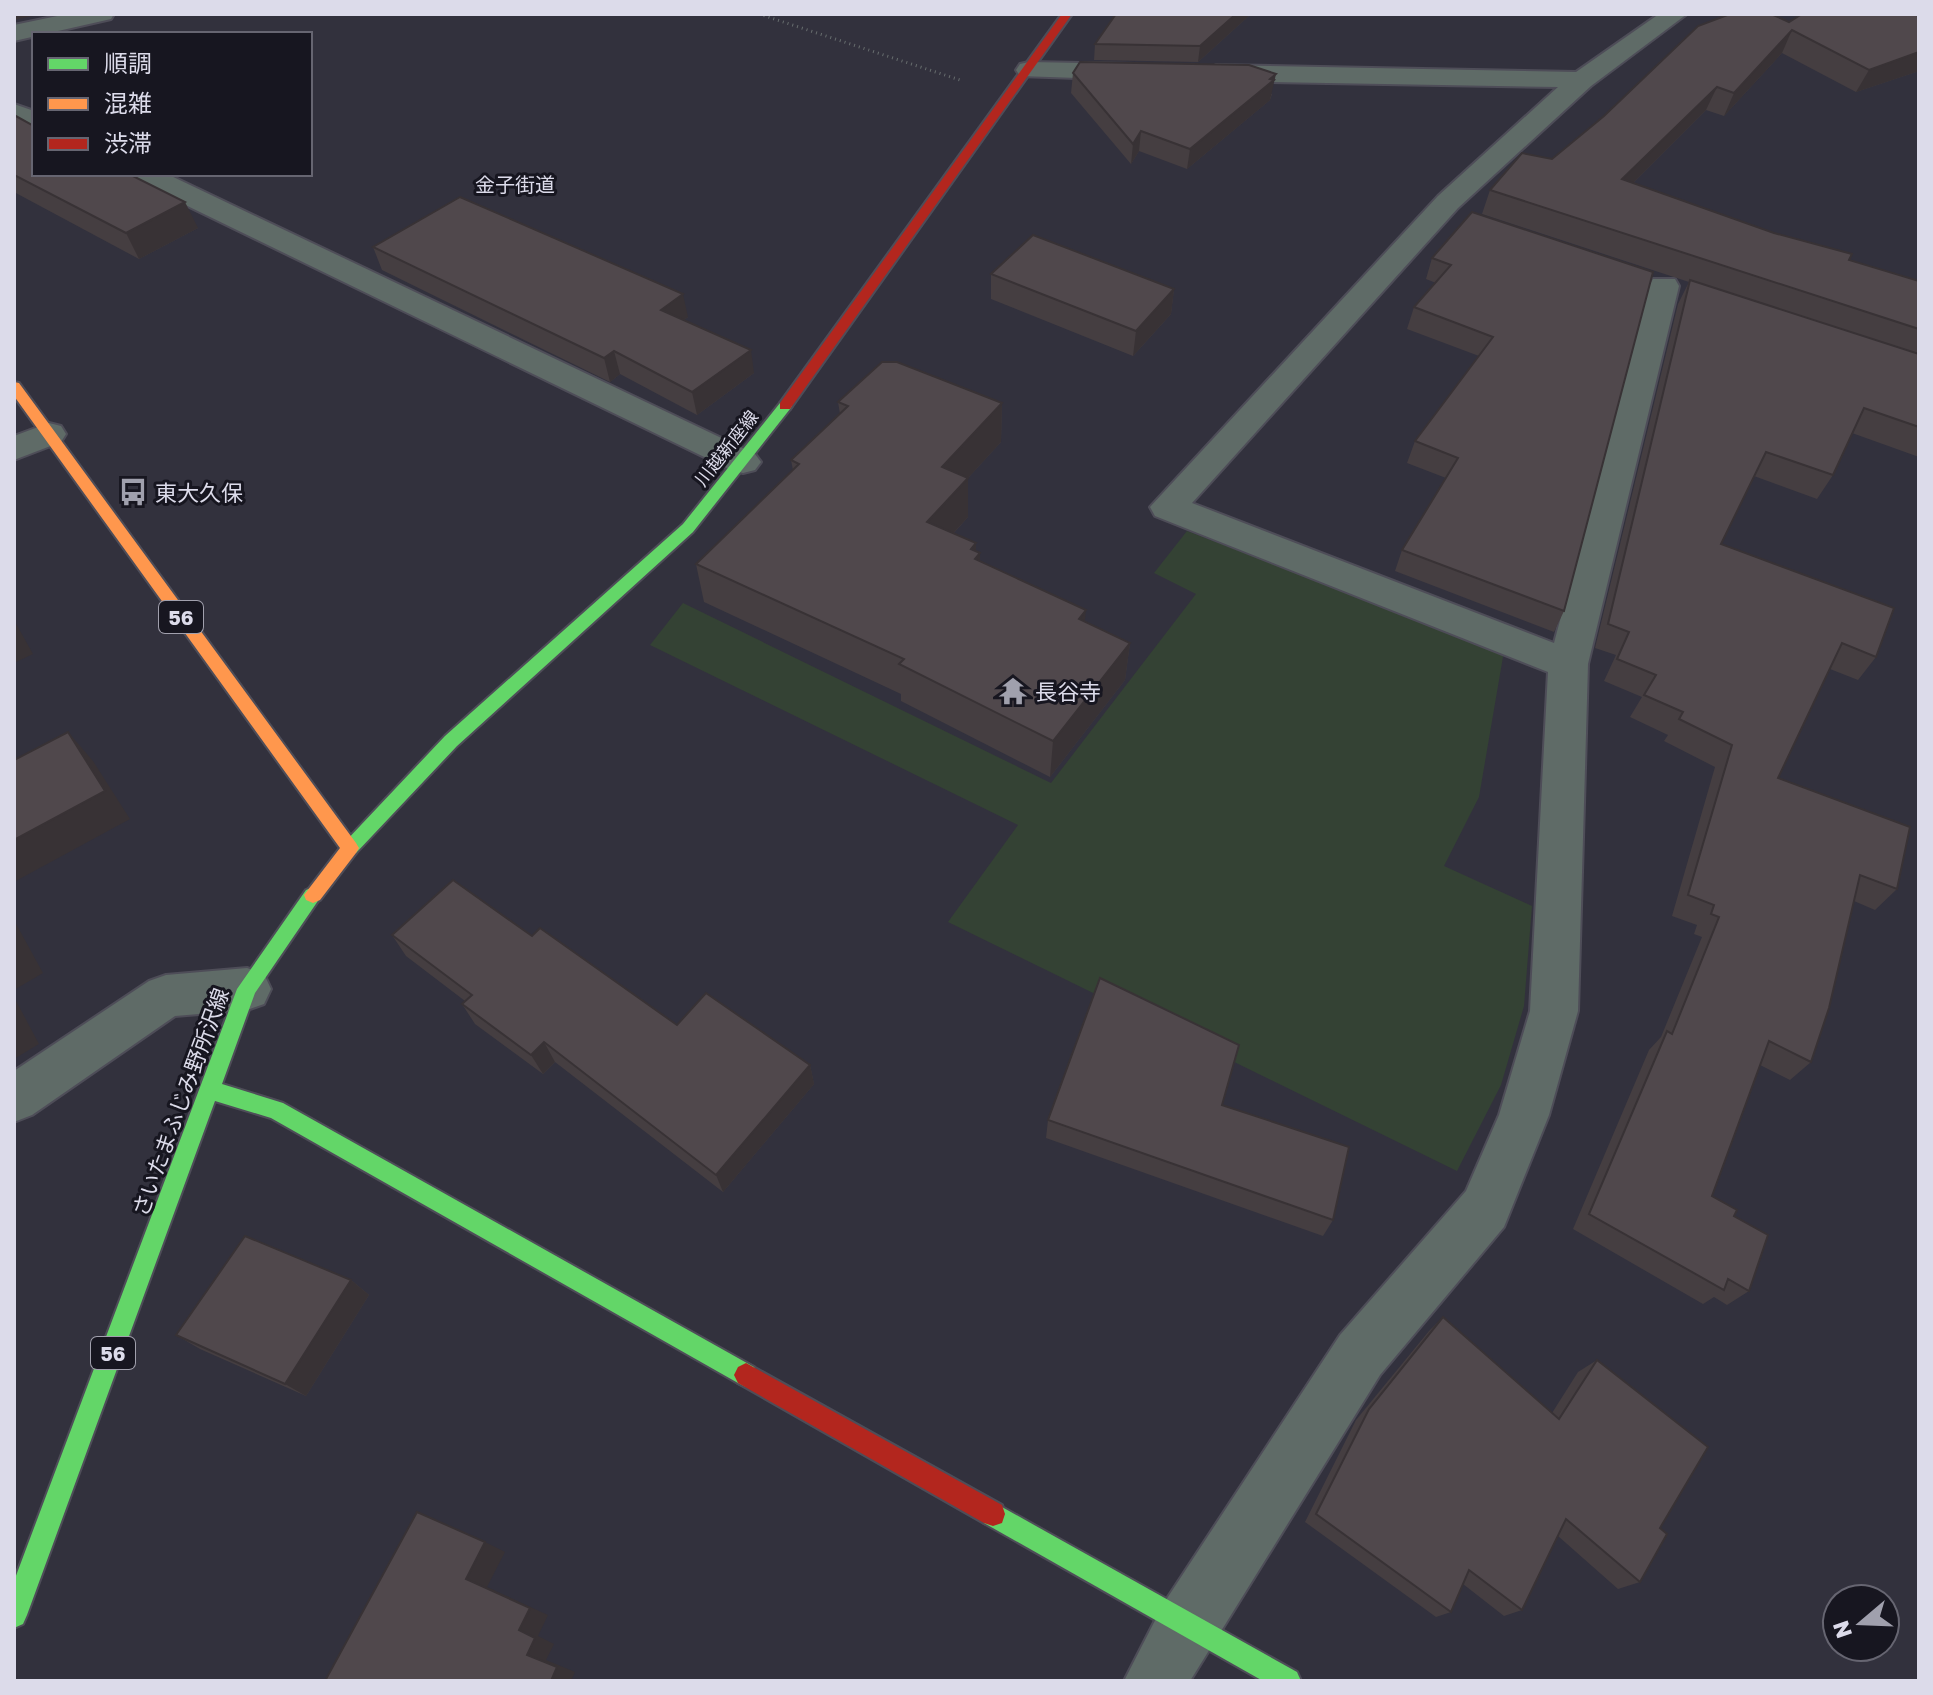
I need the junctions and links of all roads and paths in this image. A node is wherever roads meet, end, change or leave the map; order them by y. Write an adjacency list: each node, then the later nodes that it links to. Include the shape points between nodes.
1 (102, 14): 5 (street)
2 (759, 14): 10 (path)
3 (1067, 14): 6 (main road, 川越新座線)
4 (1675, 14): 9 (street)
5 (14, 33)
6 (1029, 70): 7 (street); 10 (main road, 川越新座線)
7 (1156, 72)
8 (1187, 73): 9 (street)
9 (1582, 80): 17 (street, via 1168,507)
10 (1010, 96): 16 (main road, 川越新座線)
11 (148, 176): 16 (street)
12 (1664, 286): 17 (street)
13 (14, 386): 14 (main road, 56)
14 (49, 434): 15 (street); 18 (main road, 56)
15 (14, 449)
16 (743, 462): 18 (main road, 川越新座線, via 688,528 451,741)
17 (1568, 664): 23 (street, via 1554,1011 1524,1115 1485,1209 1360,1355)
18 (350, 848): 19 (main road, さいたまふじみ野所沢線 / 56)
19 (247, 989): 20 (main road, さいたまふじみ野所沢線 / 56); 21 (street, via 166,996)
20 (210, 1090): 22 (main road, さいたまふじみ野所沢線 / 56); 23 (main road, via 276,1110 337,1143)
21 (14, 1099)
22 (14, 1615)
23 (1186, 1625): 24 (street); 25 (main road)
24 (1156, 1681)
25 (1288, 1681)

